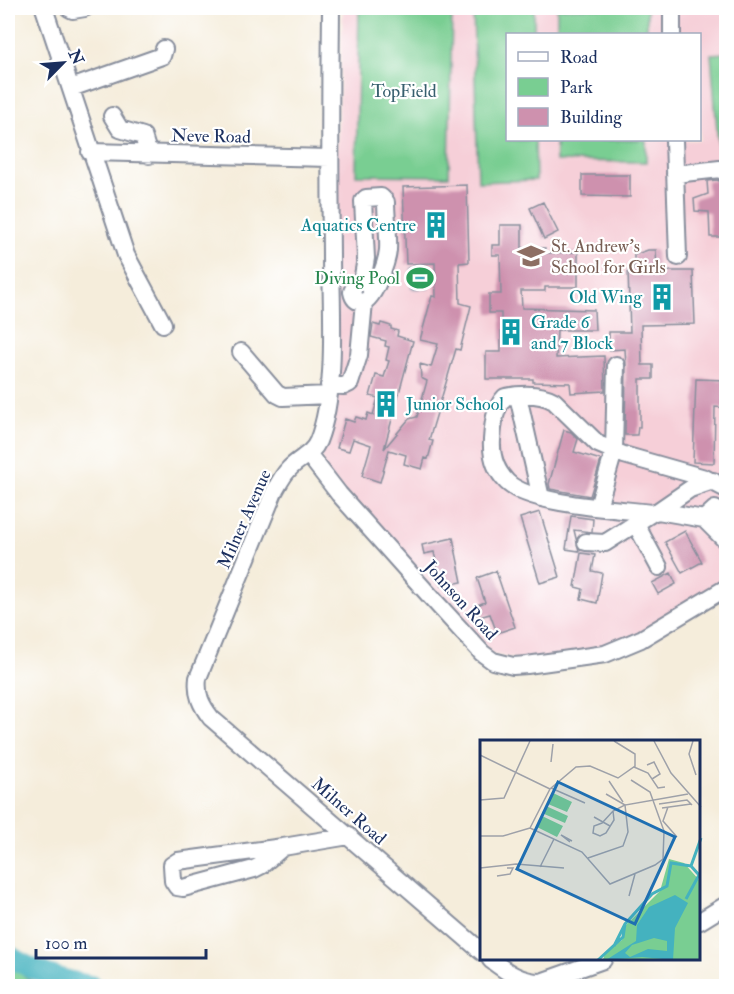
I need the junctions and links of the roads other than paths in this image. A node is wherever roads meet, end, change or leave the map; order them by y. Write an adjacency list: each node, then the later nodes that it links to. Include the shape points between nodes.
1 (44, 8): 8 (street)
2 (69, 8): 3 (street)
3 (85, 8)
4 (331, 8): 13 (street, Milner Avenue)
5 (672, 8): 6 (street)
6 (672, 33)
7 (164, 49): 8 (street, via 162,56)
8 (71, 88): 11 (street)
9 (112, 116): 12 (street, via 120,129 143,136)
10 (674, 141): 15 (street)
11 (90, 152): 12 (street, Neve Road); 18 (street, via 126,255)
12 (149, 155): 13 (street, Neve Road)
13 (330, 158): 17 (street, Milner Avenue)
14 (726, 173): 15 (street, via 720,169)
15 (675, 174): 16 (street)
16 (678, 257)
17 (331, 285): 21 (street, Milner Avenue); 21 (street, via 362,293 347,385)
18 (164, 324)
19 (241, 352): 21 (street, via 283,397)
20 (616, 365): 23 (street)
21 (328, 390): 24 (street, Milner Avenue, via 321,432)
22 (518, 396): 23 (street, via 548,397 598,444); 26 (street); 26 (street, via 503,399 496,412 491,450 497,469 509,484)
23 (614, 451): 25 (street); 27 (street)
24 (309, 455): 34 (street, Johnson Road, via 430,596 493,661 513,666 605,654 641,639); 35 (street, Milner Avenue, via 290,467 274,492 198,678)
25 (720, 485): 28 (street, via 690,489)
26 (541, 498): 27 (street)
27 (598, 507): 28 (street)
28 (649, 515): 30 (street); 32 (street, via 605,543); 33 (street, via 639,530)
29 (726, 518): 30 (street, via 715,509)
30 (704, 519): 31 (street)
31 (726, 541)
32 (586, 542)
33 (658, 567)
34 (726, 588)
35 (197, 694): 36 (street, Milner Road, via 212,718)
36 (349, 836): 37 (street); 40 (street, Milner Road)
37 (283, 848): 37 (street, via 178,861 172,865 173,881 183,888 254,868)
38 (726, 904): 39 (street)
39 (701, 920)
40 (480, 950)
41 (493, 961): 42 (street, via 523,981 532,982)
42 (600, 961)

